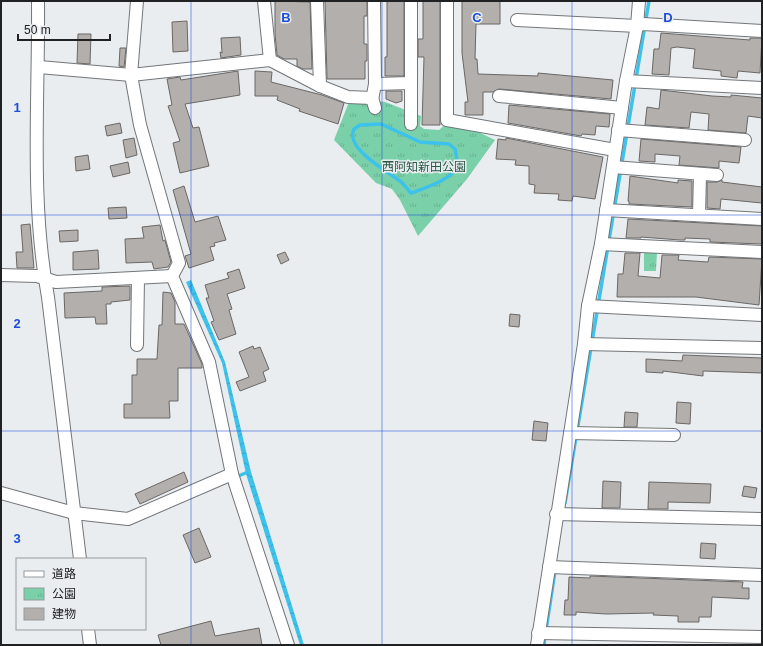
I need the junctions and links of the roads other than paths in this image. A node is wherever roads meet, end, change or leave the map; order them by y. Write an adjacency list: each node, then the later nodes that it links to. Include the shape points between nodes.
1 (38, 1): 13 (street)
2 (137, 1): 14 (street)
3 (264, 1): 12 (street)
4 (317, 1): 18 (street)
5 (374, 1): 17 (street)
6 (411, 1): 16 (street)
7 (447, 1): 25 (street, via 447,120)
8 (639, 1): 10 (street)
9 (517, 20): 10 (street)
10 (644, 24): 11 (street); 15 (street)
11 (762, 31)
12 (270, 60): 14 (street); 18 (street)
13 (39, 67): 14 (street); 37 (street, via 37,178)
14 (131, 75): 35 (street, via 140,125 179,263)
15 (627, 81): 19 (street); 21 (street)
16 (411, 83): 17 (street); 22 (street)
17 (375, 84): 18 (street, via 374,104 372,98 348,97)
18 (320, 86)
19 (762, 88)
20 (499, 96): 21 (street)
21 (622, 108): 23 (street)
22 (411, 124)
23 (619, 130): 24 (street); 25 (street)
24 (745, 140)
25 (615, 150): 26 (street)
26 (614, 167): 27 (street); 29 (street)
27 (700, 174): 28 (street); 30 (street)
28 (717, 175)
29 (606, 210): 30 (street); 32 (street)
30 (699, 214): 31 (street)
31 (762, 219)
32 (602, 244): 33 (street); 38 (street)
33 (762, 252)
34 (1, 275): 37 (street, via 37,276)
35 (172, 276): 36 (street); 45 (street, via 209,362)
36 (138, 278): 37 (street, via 56,282); 41 (street)
37 (45, 279): 47 (street)
38 (589, 306): 39 (street); 40 (street)
39 (762, 315)
40 (584, 344): 42 (street); 43 (street)
41 (137, 345)
42 (762, 348)
43 (570, 434): 44 (street); 48 (street)
44 (674, 435)
45 (232, 474): 47 (street, via 128,519); 57 (street)
46 (1, 493): 47 (street)
47 (74, 513): 50 (street)
48 (557, 514): 49 (street); 51 (street)
49 (762, 519)
50 (80, 558)
51 (550, 567): 52 (street); 54 (street)
52 (762, 575)
53 (88, 630): 56 (street)
54 (538, 633): 55 (street); 58 (street)
55 (762, 637)
56 (90, 645)
57 (288, 645)
58 (536, 645)

